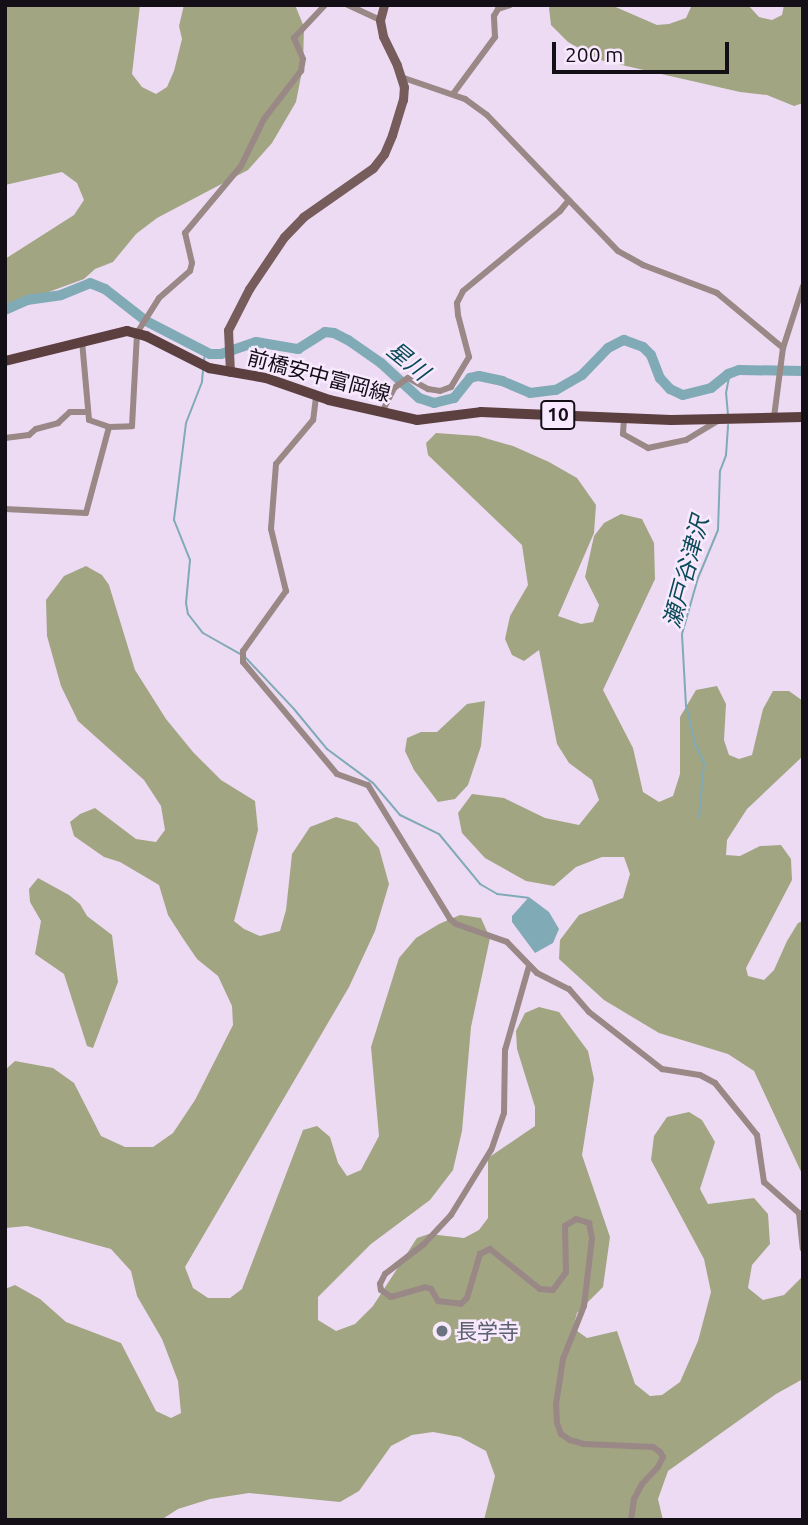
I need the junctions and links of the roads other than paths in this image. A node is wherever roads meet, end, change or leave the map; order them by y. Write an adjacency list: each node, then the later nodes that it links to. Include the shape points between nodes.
1 (324, 5): 10 (street, via 294,38 303,59 301,71 264,119 241,166 185,233 190,271 159,298)
2 (348, 5): 5 (street)
3 (384, 5): 5 (street)
4 (510, 5): 7 (street, via 498,9 495,37)
5 (380, 20): 6 (street)
6 (401, 76): 7 (street); 14 (street, via 403,100 384,154 362,178 303,217 284,237 232,316)
7 (453, 94): 8 (street, via 486,115)
8 (569, 200): 12 (street, via 626,257 717,293); 17 (street, via 463,291 457,303 458,316 469,357 451,387 428,389 408,378 394,388)
9 (803, 286): 12 (street)
10 (138, 333): 11 (main road, via 118,332); 14 (main road, 前橋安中富岡線 / 10, via 201,366); 22 (street, via 132,426)
11 (82, 341): 13 (main road); 16 (street)
12 (783, 348): 18 (street)
13 (5, 360)
14 (230, 367): 15 (main road, 前橋安中富岡線 / 10)
15 (316, 397): 17 (main road, 前橋安中富岡線 / 10); 25 (street, via 313,420 276,464 271,529 286,592 241,659 337,774 368,785 450,919 508,942)
16 (87, 412): 22 (street, via 89,419); 23 (street, via 70,412 58,423 29,435)
17 (382, 412): 20 (main road, 前橋安中富岡線 / 10, via 429,420 481,412)
18 (774, 417): 19 (main road, 前橋安中富岡線 / 10); 21 (main road, 前橋安中富岡線 / 10)
19 (803, 417)
20 (624, 419): 21 (main road, 前橋安中富岡線 / 10); 21 (street, via 623,434 648,448 687,440)
21 (718, 421)
22 (109, 427): 24 (street, via 86,513)
23 (5, 438)
24 (5, 509)
25 (529, 966): 26 (street, via 569,989 589,1012 662,1069 700,1075 715,1083 757,1135 764,1182 799,1213); 27 (street, via 505,1050 504,1113 491,1150 451,1215 424,1244 385,1274 381,1290 391,1297 425,1287 438,1301 461,1304 480,1254 490,1250 540,1289 553,1290 566,1272 565,1226 576,1219 589,1223 592,1238 584,1306 563,1359 557,1423 561,1434 584,1444 653,1447 660,1452 663,1457 634,1499)
26 (803, 1249)
27 (631, 1520)

